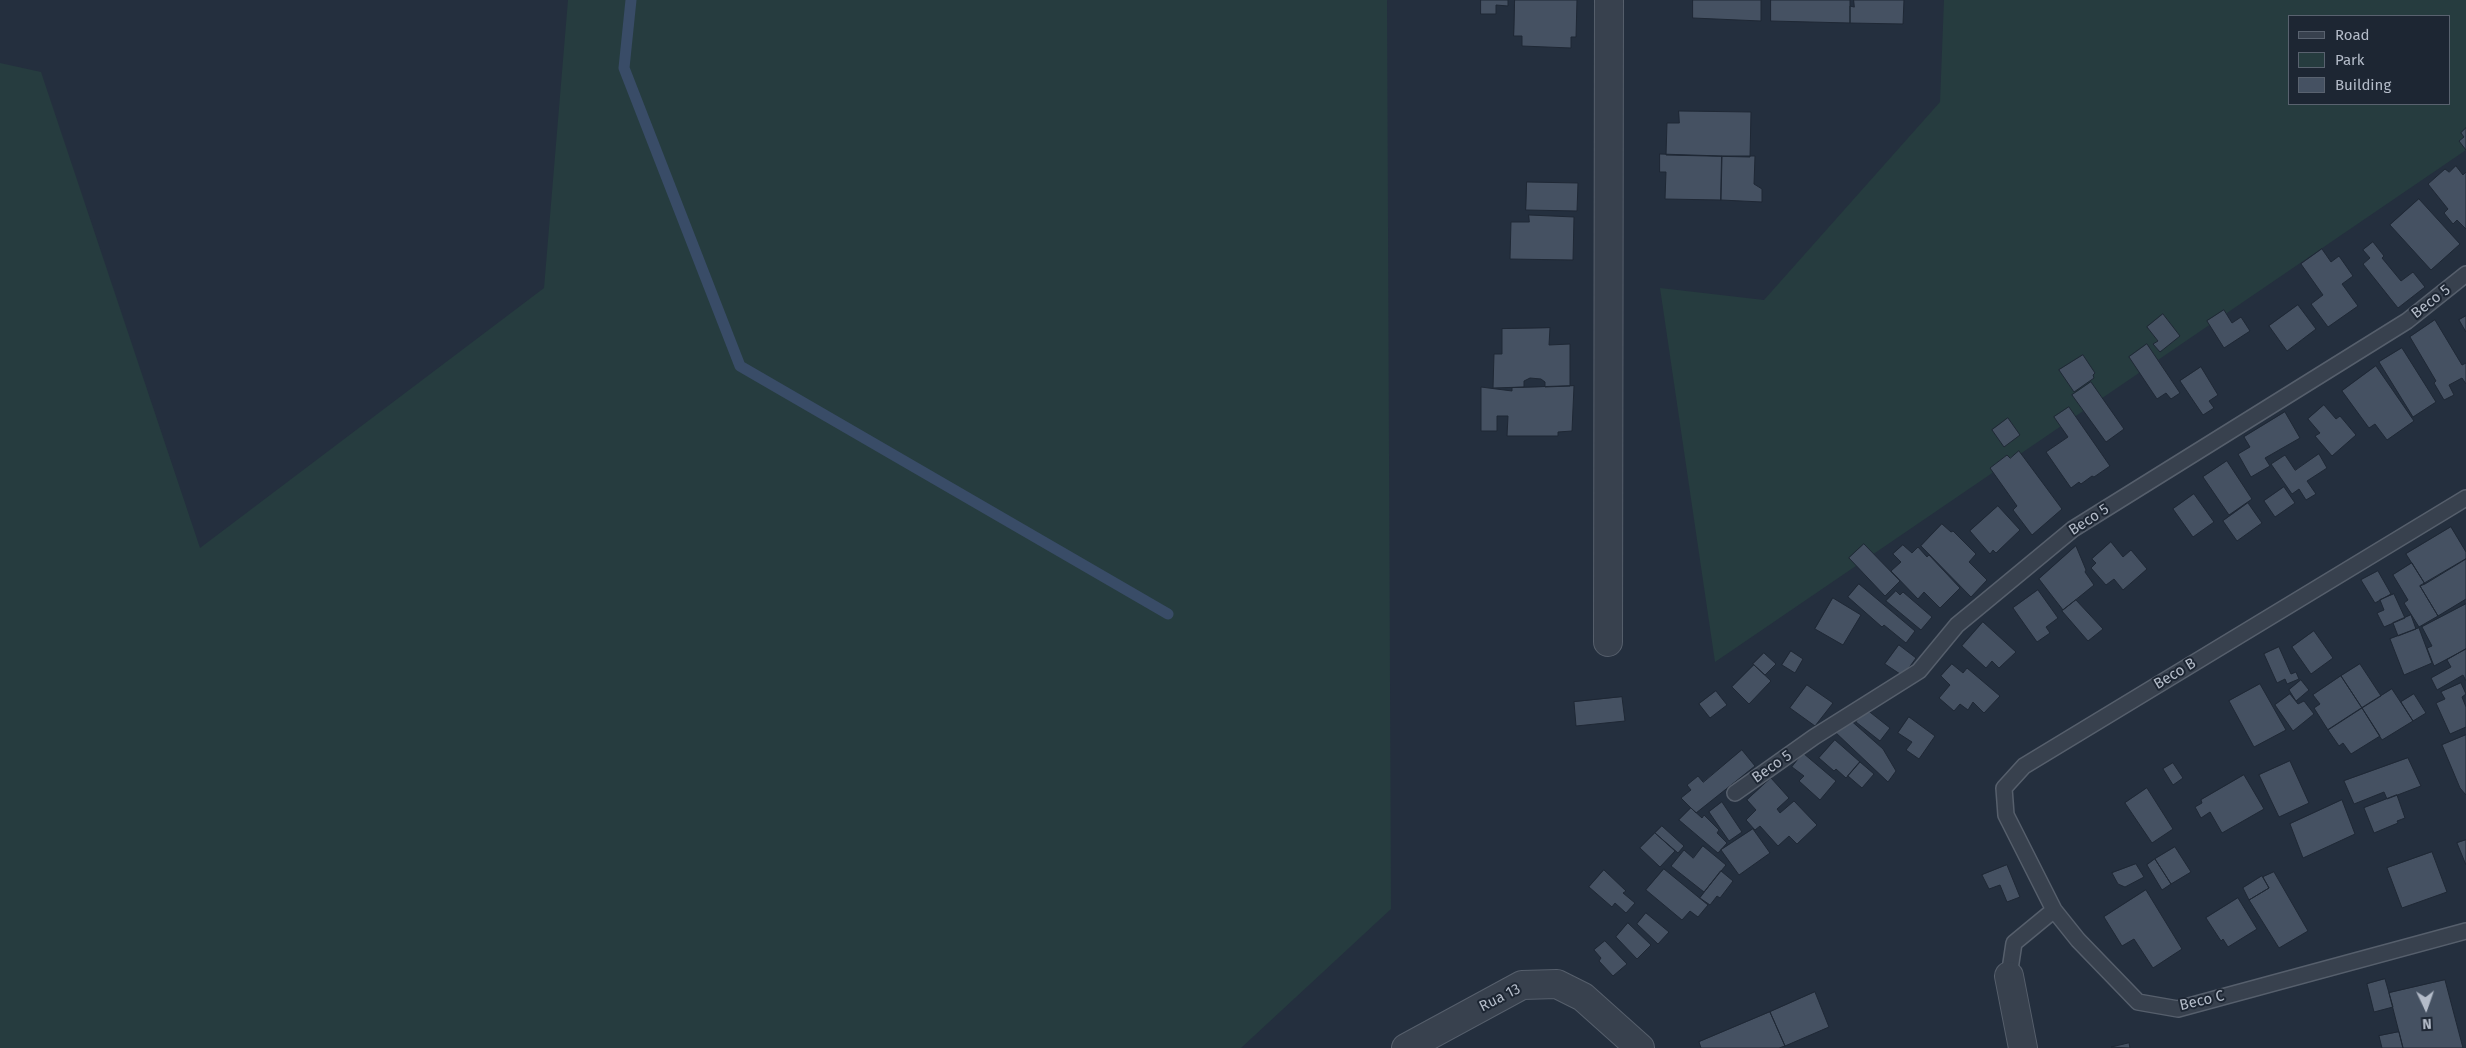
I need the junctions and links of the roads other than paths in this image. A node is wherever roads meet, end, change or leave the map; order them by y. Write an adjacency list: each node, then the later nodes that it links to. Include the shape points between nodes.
1 (1609, 0): 4 (street)
2 (2466, 274): 5 (lane, Beco 5, via 2407,321 2073,529 1957,625 1919,671 1814,737)
3 (2466, 498): 6 (lane, Beco B, via 2024,766 2004,788 2006,815)
4 (1608, 642)
5 (1735, 793)
6 (2054, 910): 7 (lane, Beco C, via 2078,940 2138,1002 2178,1009); 8 (lane, via 2014,943)
7 (2466, 931)
8 (2009, 976): 11 (street)
9 (1406, 1048): 10 (street, Rua 13, via 1522,985 1557,984 1584,997)
10 (1640, 1048)
11 (2023, 1048)

